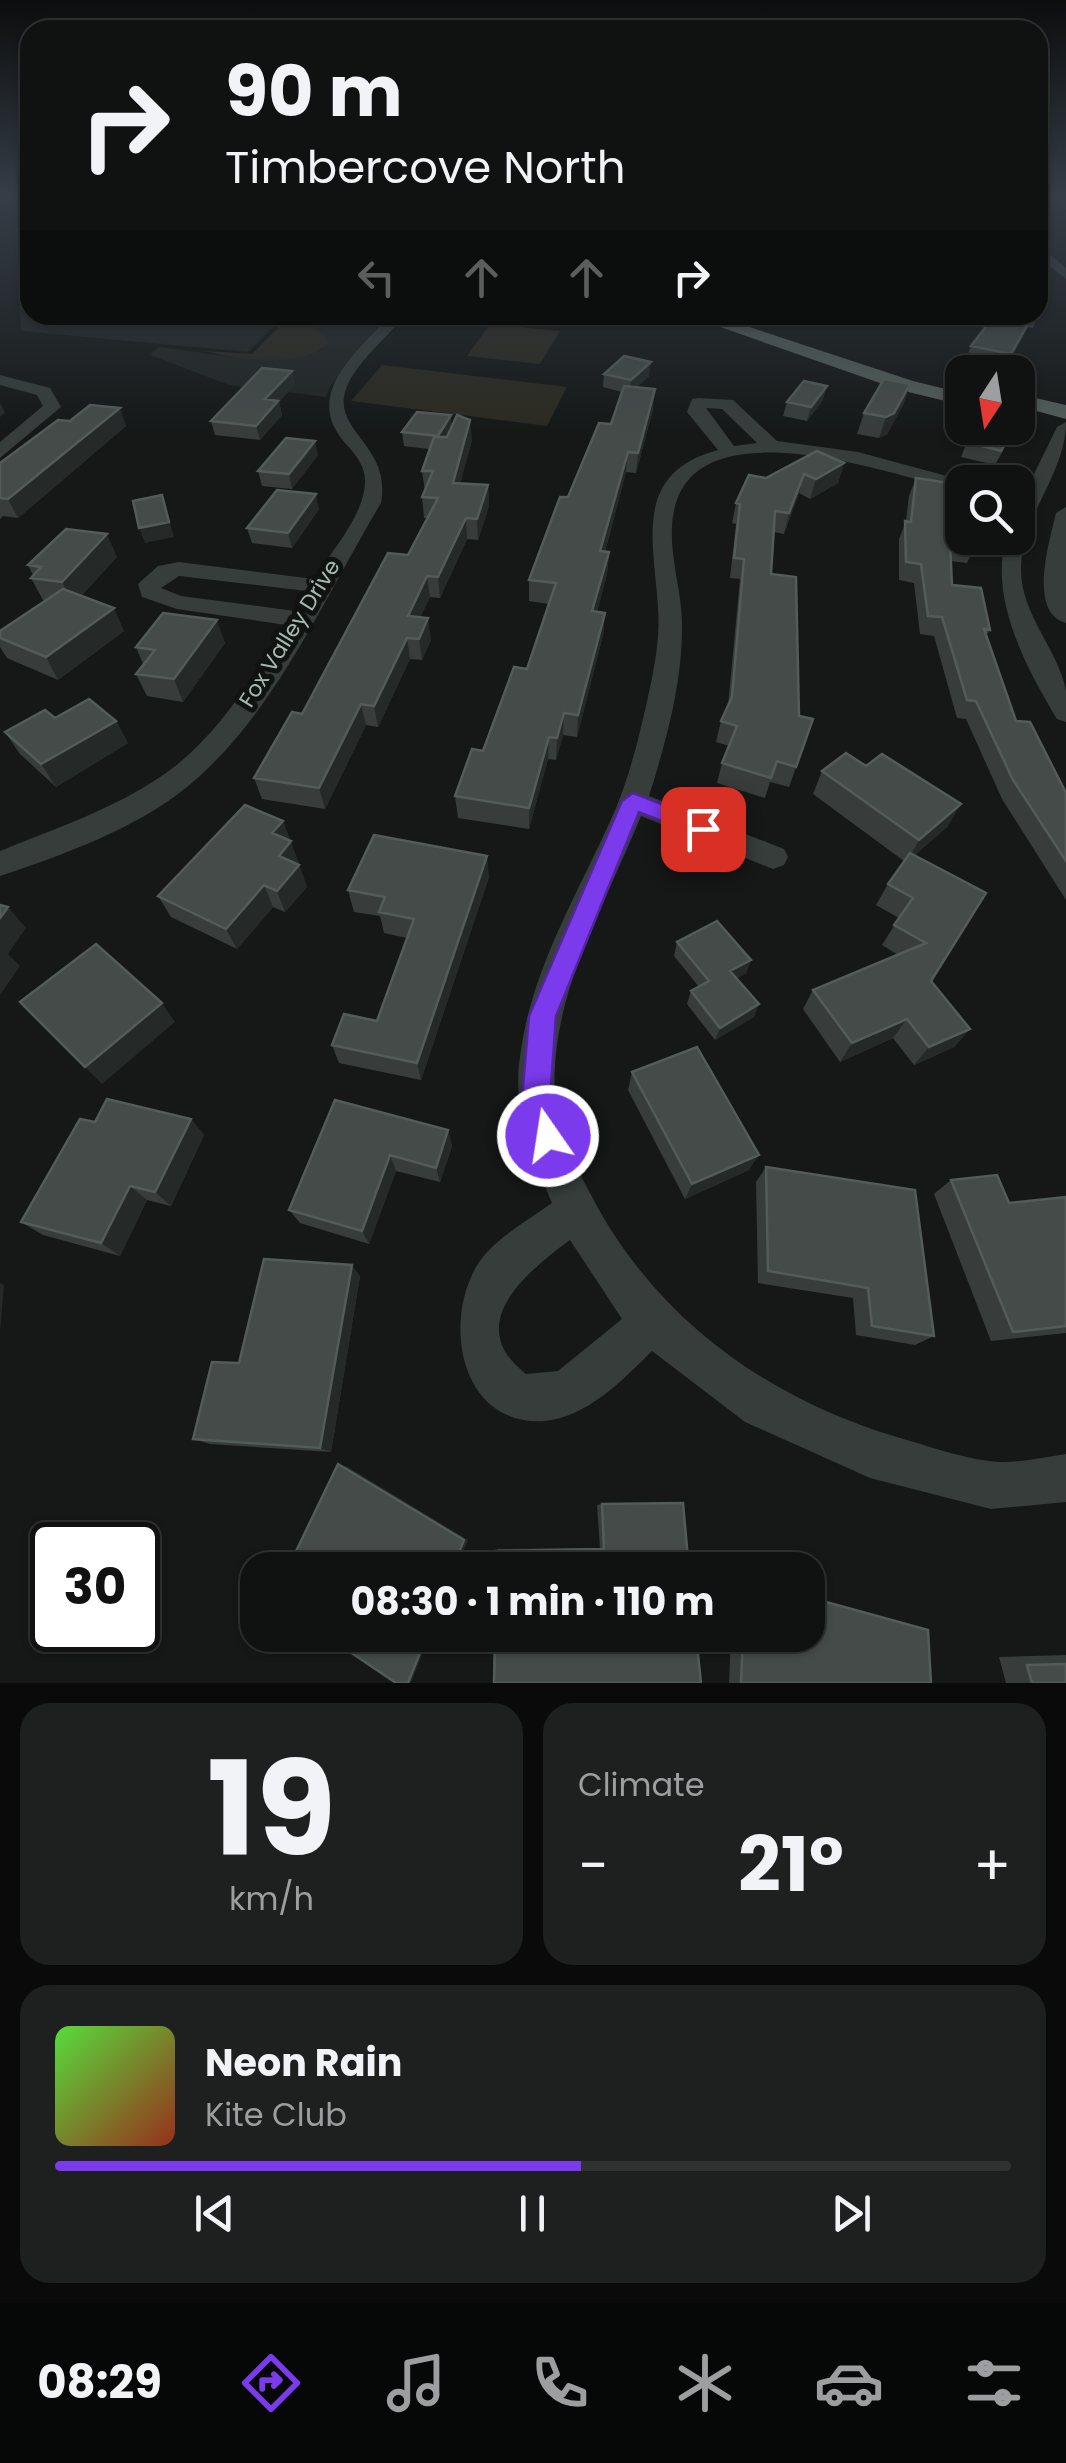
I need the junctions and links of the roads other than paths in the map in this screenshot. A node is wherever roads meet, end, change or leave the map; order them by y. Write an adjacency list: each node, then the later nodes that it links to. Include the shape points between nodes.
1 (390, 325): 19 (street, Fox Valley Drive, via 338,386 334,400 333,414 372,459 378,483)
2 (723, 325): 6 (main road)
3 (749, 325): 5 (main road)
4 (0, 380): 13 (street, via 44,392 52,406)
5 (945, 381)
6 (945, 394)
7 (1035, 404): 8 (main road)
8 (1066, 412)
9 (1035, 417): 10 (main road)
10 (1066, 425): 15 (street)
11 (724, 446): 12 (street); 12 (street, via 696,412 698,403 727,404); 23 (street, via 683,476 664,510 668,661)
12 (772, 447): 14 (street, via 823,451)
13 (0, 452)
14 (945, 482)
15 (1035, 482)
16 (1035, 509): 17 (street)
17 (1065, 521): 20 (street, via 1052,579)
18 (1012, 555): 22 (street, via 1009,572 1037,660)
19 (319, 586): 21 (street, Fox Valley Drive); 21 (street, via 178,569 149,584 159,598)
20 (1066, 616)
21 (298, 619): 25 (street, Fox Valley Drive, via 236,719 175,782)
22 (1066, 714)
23 (633, 801): 24 (street); 26 (street, via 543,1016 536,1099)
24 (773, 857)
25 (0, 864)
26 (575, 1211): 27 (street, via 636,1307); 27 (street, via 493,1278 476,1314 481,1353 494,1377 520,1396 549,1398 580,1382)
27 (652, 1321): 28 (street, via 716,1378 799,1428 904,1464 1000,1486)
28 (1066, 1478)

